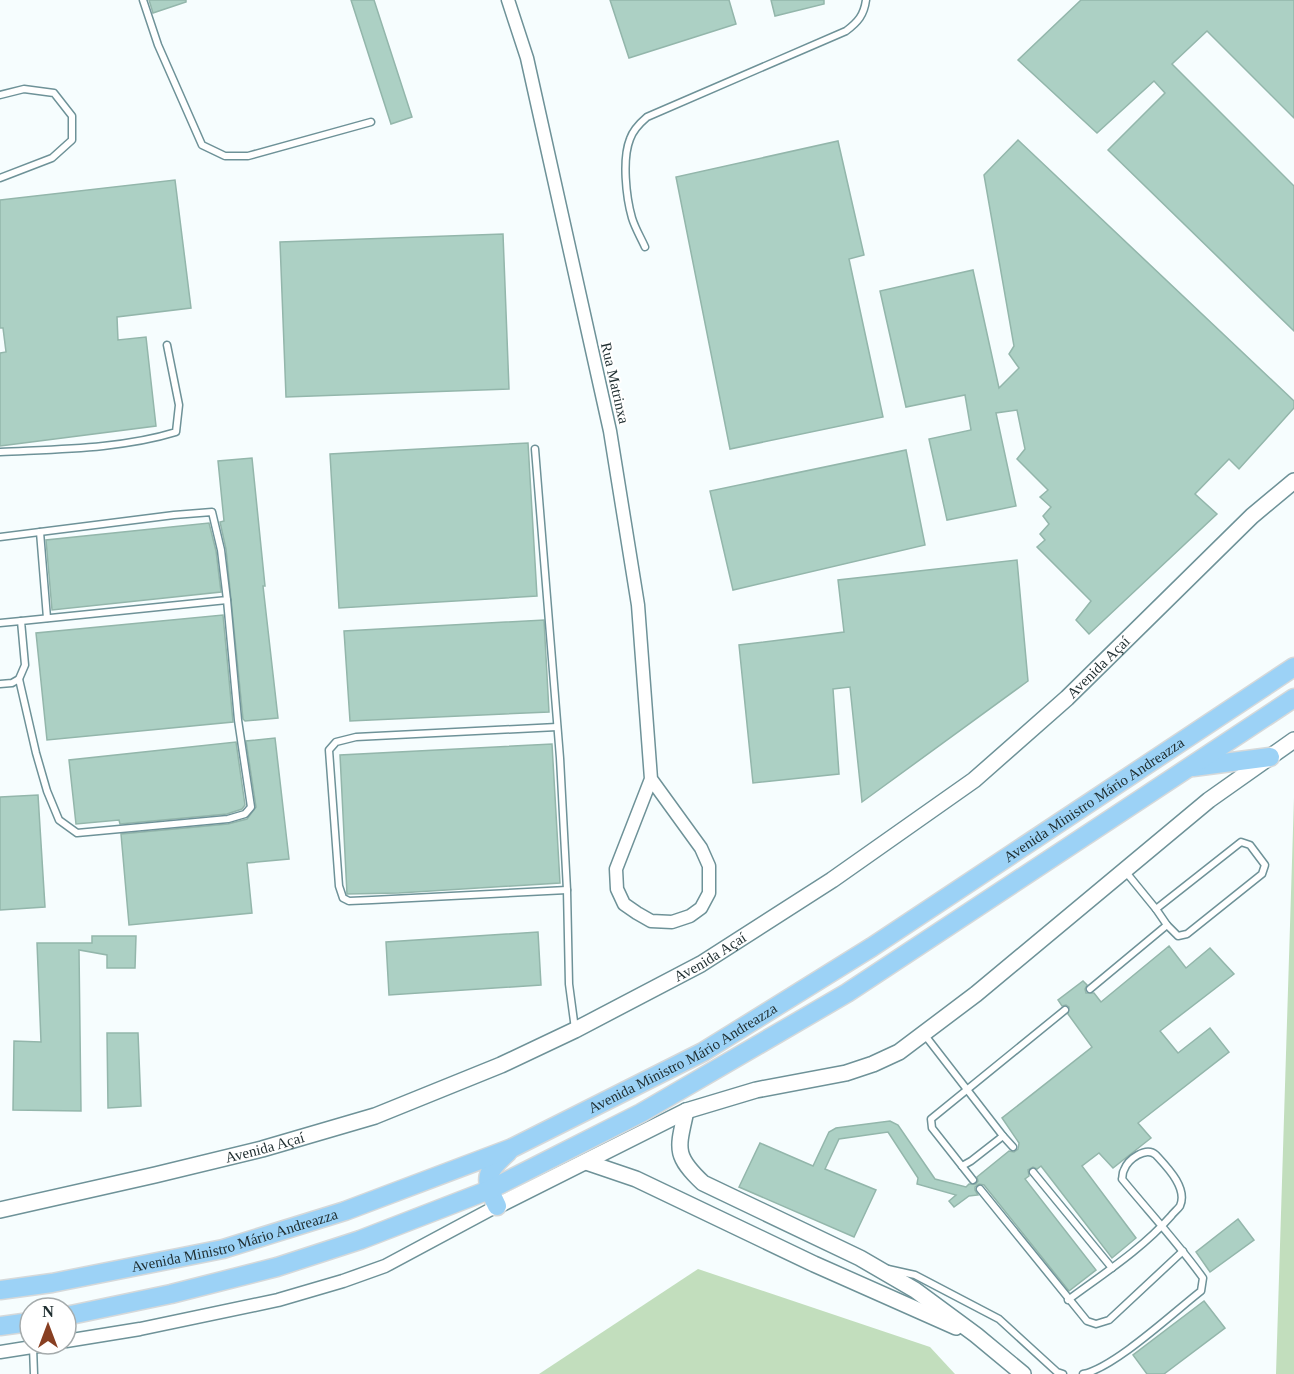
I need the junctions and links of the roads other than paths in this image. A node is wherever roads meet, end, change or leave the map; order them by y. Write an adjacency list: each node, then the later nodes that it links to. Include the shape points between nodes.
1 (143, 0): 5 (lane, via 158,45 202,145 225,156 248,156)
2 (508, 0): 26 (street, Rua Matrinxa, via 527,58 610,431 638,605)
3 (866, 0): 7 (lane, via 858,21 846,31 647,117 638,125 627,153 627,193 632,219)
4 (0, 95): 6 (lane, via 24,89 54,93 72,116 72,140 52,158)
5 (371, 122)
6 (0, 178)
7 (645, 247)
8 (167, 345): 10 (lane, via 179,405 176,432 73,448)
9 (535, 449): 22 (lane)
10 (0, 452)
11 (1294, 481): 33 (street, Avenida Açaí, via 1252,516 1067,698 974,780 832,880 701,964)
12 (40, 532): 13 (lane); 14 (lane, via 212,513); 15 (lane)
13 (0, 537)
14 (227, 600): 15 (lane); 19 (lane, via 251,807 244,814 138,829 77,833 68,829 59,820 47,791)
15 (47, 618): 16 (lane)
16 (21, 621): 17 (lane); 19 (lane, via 25,665)
17 (0, 623)
18 (1294, 667): 39 (main road, Avenida Ministro Mário Andreazza, via 872,947 704,1052)
19 (19, 679): 20 (lane)
20 (0, 684)
21 (1294, 698): 25 (main road, Avenida Ministro Mário Andreazza)
22 (558, 727): 28 (lane); 28 (lane, via 357,736 336,742 329,750 343,898 349,901)
23 (1294, 740): 24 (street, Avenida Ministro Mário Andreazza)
24 (1270, 757): 25 (main road); 27 (street, Avenida Ministro Mário Andreazza, via 1209,800)
25 (1189, 768): 46 (main road, Avenida Ministro Mário Andreazza, via 847,993)
26 (651, 779): 26 (street, Rua Matrinxa, via 616,869 617,889 624,904 637,913 651,921 672,922 701,908 709,893 709,866 701,848)
27 (1125, 871): 29 (lane); 34 (street, Avenida Ministro Mário Andreazza)
28 (567, 891): 33 (lane, via 569,984)
29 (1156, 909): 30 (lane); 30 (lane, via 1241,842 1250,845 1263,860 1262,874 1187,934 1178,936)
30 (1167, 925): 31 (lane)
31 (1090, 989)
32 (1065, 1010): 35 (lane)
33 (575, 1030): 48 (street, Avenida Açaí, via 375,1116 262,1149)
34 (923, 1034): 35 (lane); 36 (street, Avenida Ministro Mário Andreazza, via 899,1052 846,1073 756,1090)
35 (967, 1088): 37 (lane); 41 (lane, via 934,1114 930,1124)
36 (686, 1111): 40 (street, Avenida Ministro Mário Andreazza); 44 (street, via 679,1141 681,1156 686,1167)
37 (1003, 1136): 38 (lane); 41 (lane)
38 (1013, 1147)
39 (512, 1148): 46 (main road, via 488,1172); 55 (main road, Avenida Ministro Mário Andreazza, via 345,1211 223,1249)
40 (586, 1162): 46 (street, Avenida Ministro Mário Andreazza); 47 (street, via 636,1179)
41 (962, 1166): 43 (lane)
42 (1033, 1172): 53 (lane)
43 (974, 1180)
44 (703, 1183): 47 (street); 51 (street)
45 (980, 1189): 56 (lane)
46 (493, 1198): 57 (main road, Avenida Ministro Mário Andreazza, via 278,1267); 61 (street, via 385,1266 343,1281 278,1300)
47 (686, 1203): 54 (street)
48 (0, 1209)
49 (1161, 1227): 49 (lane, via 1122,1179 1124,1169 1146,1151 1153,1152 1165,1164 1181,1188 1180,1205); 50 (lane); 53 (lane)
50 (1184, 1251): 56 (lane, via 1108,1320 1096,1324 1087,1321); 68 (lane, via 1203,1278 1201,1291 1115,1359)
51 (860, 1258): 52 (street); 54 (street)
52 (878, 1268): 60 (street); 67 (lane, via 915,1275 999,1319)
53 (1112, 1268): 56 (lane)
54 (849, 1280): 60 (street)
55 (0, 1290)
56 (1068, 1300)
57 (78, 1313)
58 (18, 1324): 59 (main road)
59 (0, 1326)
60 (976, 1335): 66 (street)
61 (78, 1339)
62 (18, 1349): 63 (street)
63 (0, 1352)
64 (33, 1356): 65 (lane)
65 (34, 1374)
66 (1023, 1374)
67 (1063, 1374)
68 (1083, 1374)

